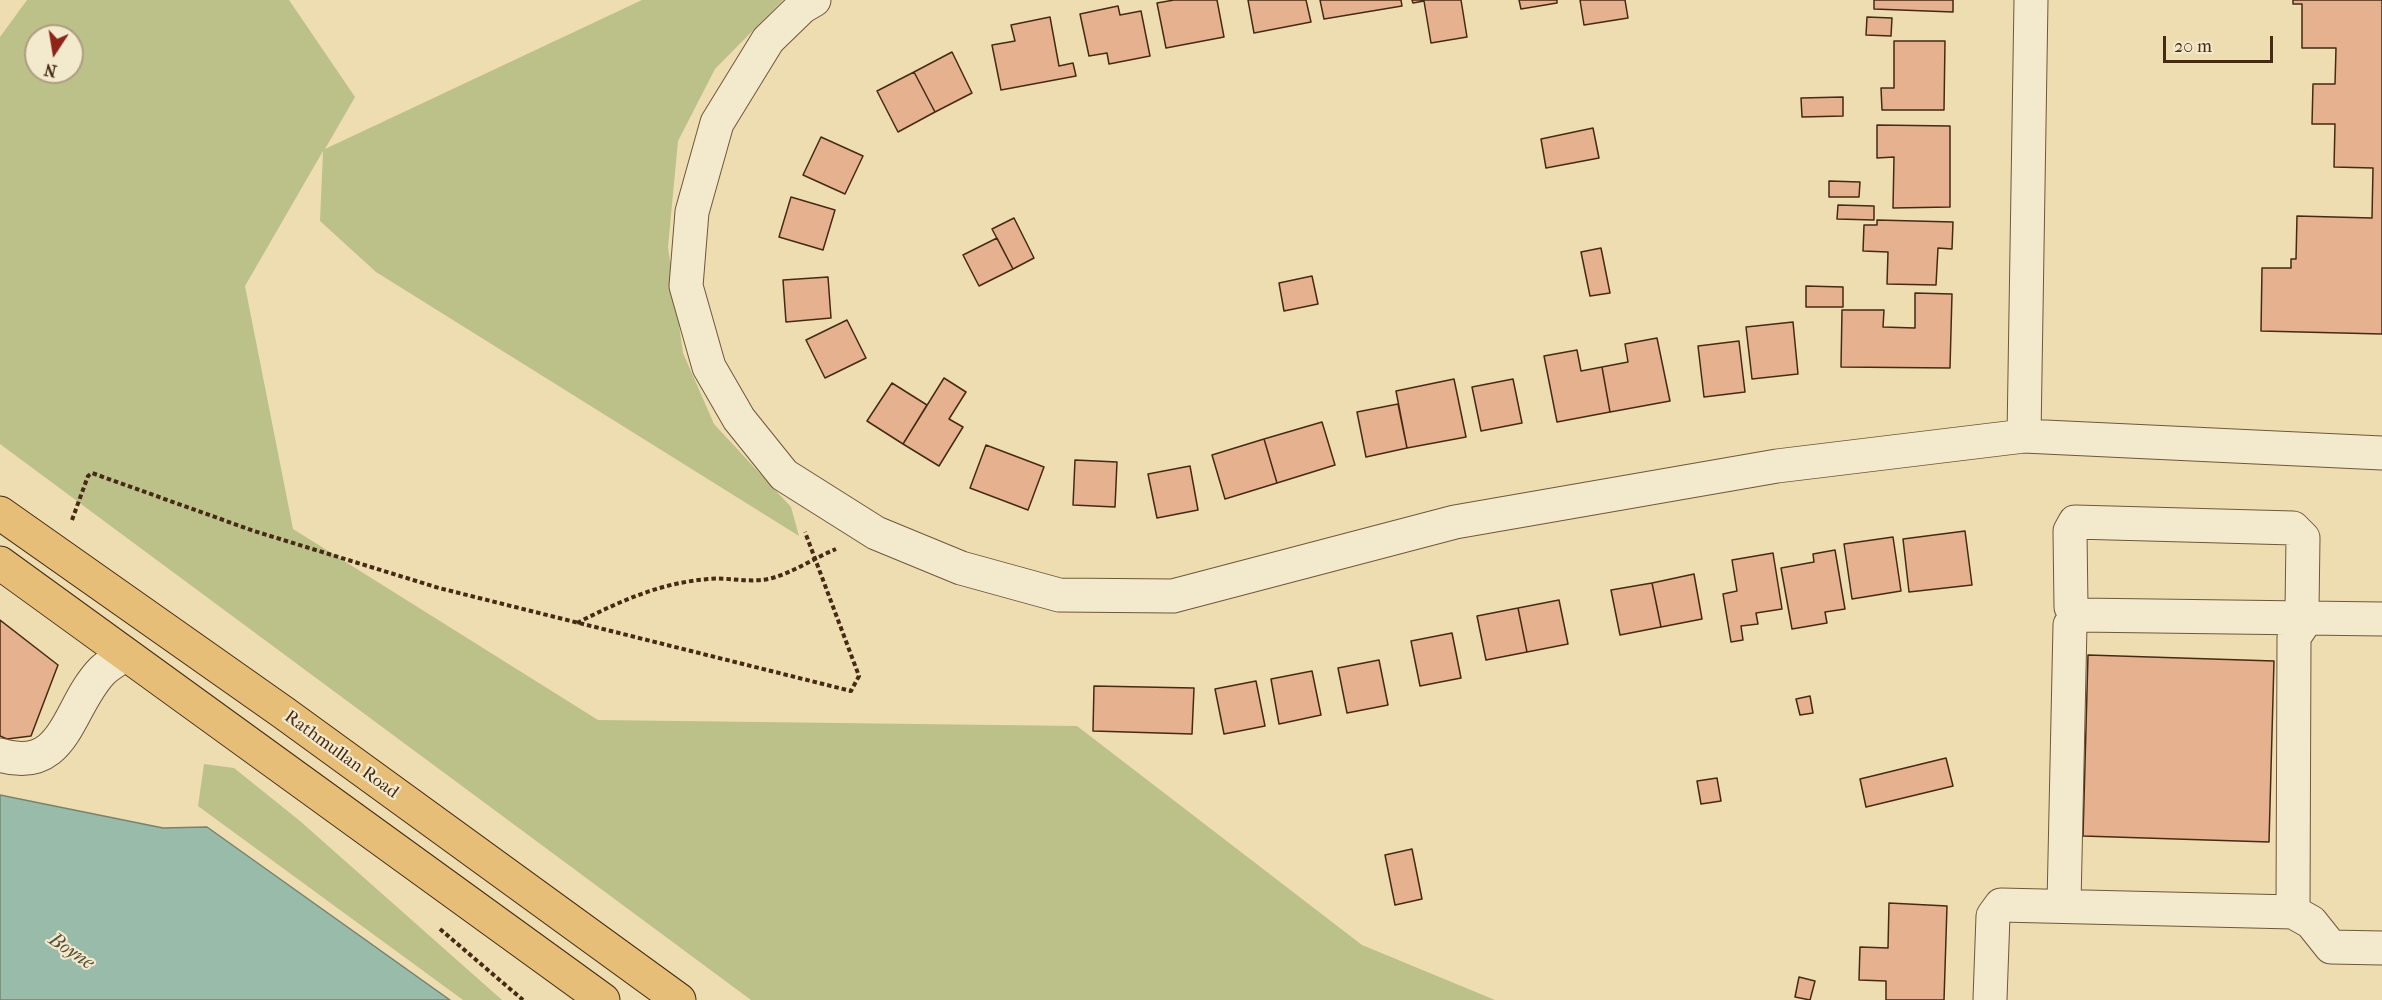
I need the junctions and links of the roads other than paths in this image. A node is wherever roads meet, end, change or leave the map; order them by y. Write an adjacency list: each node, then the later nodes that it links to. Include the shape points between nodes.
1 (814, 0): 3 (street, via 768,40 717,123 692,212 686,286 710,367 739,419 784,475 876,533 961,568 1059,595 1173,596 1455,522 1777,466)
2 (2031, 0): 3 (street)
3 (2024, 436): 4 (street)
4 (2382, 453)
5 (0, 513): 17 (main road, Rathmullan Road)
6 (0, 563): 10 (main road)
7 (2079, 615): 8 (street); 8 (street, via 2070,607 2070,531 2075,522 2293,528 2303,538 2302,610); 12 (street, via 2070,625)
8 (2307, 618): 9 (street); 13 (street, via 2294,637)
9 (2382, 619)
10 (124, 655): 11 (street, via 102,671 53,748 38,758 19,761); 16 (main road)
11 (0, 755)
12 (2064, 904): 13 (street); 15 (street, via 2001,905 1997,910 1993,916)
13 (2293, 912): 14 (street, via 2311,922 2331,947)
14 (2382, 948)
15 (1990, 999)
16 (603, 1000)
17 (679, 1000)

